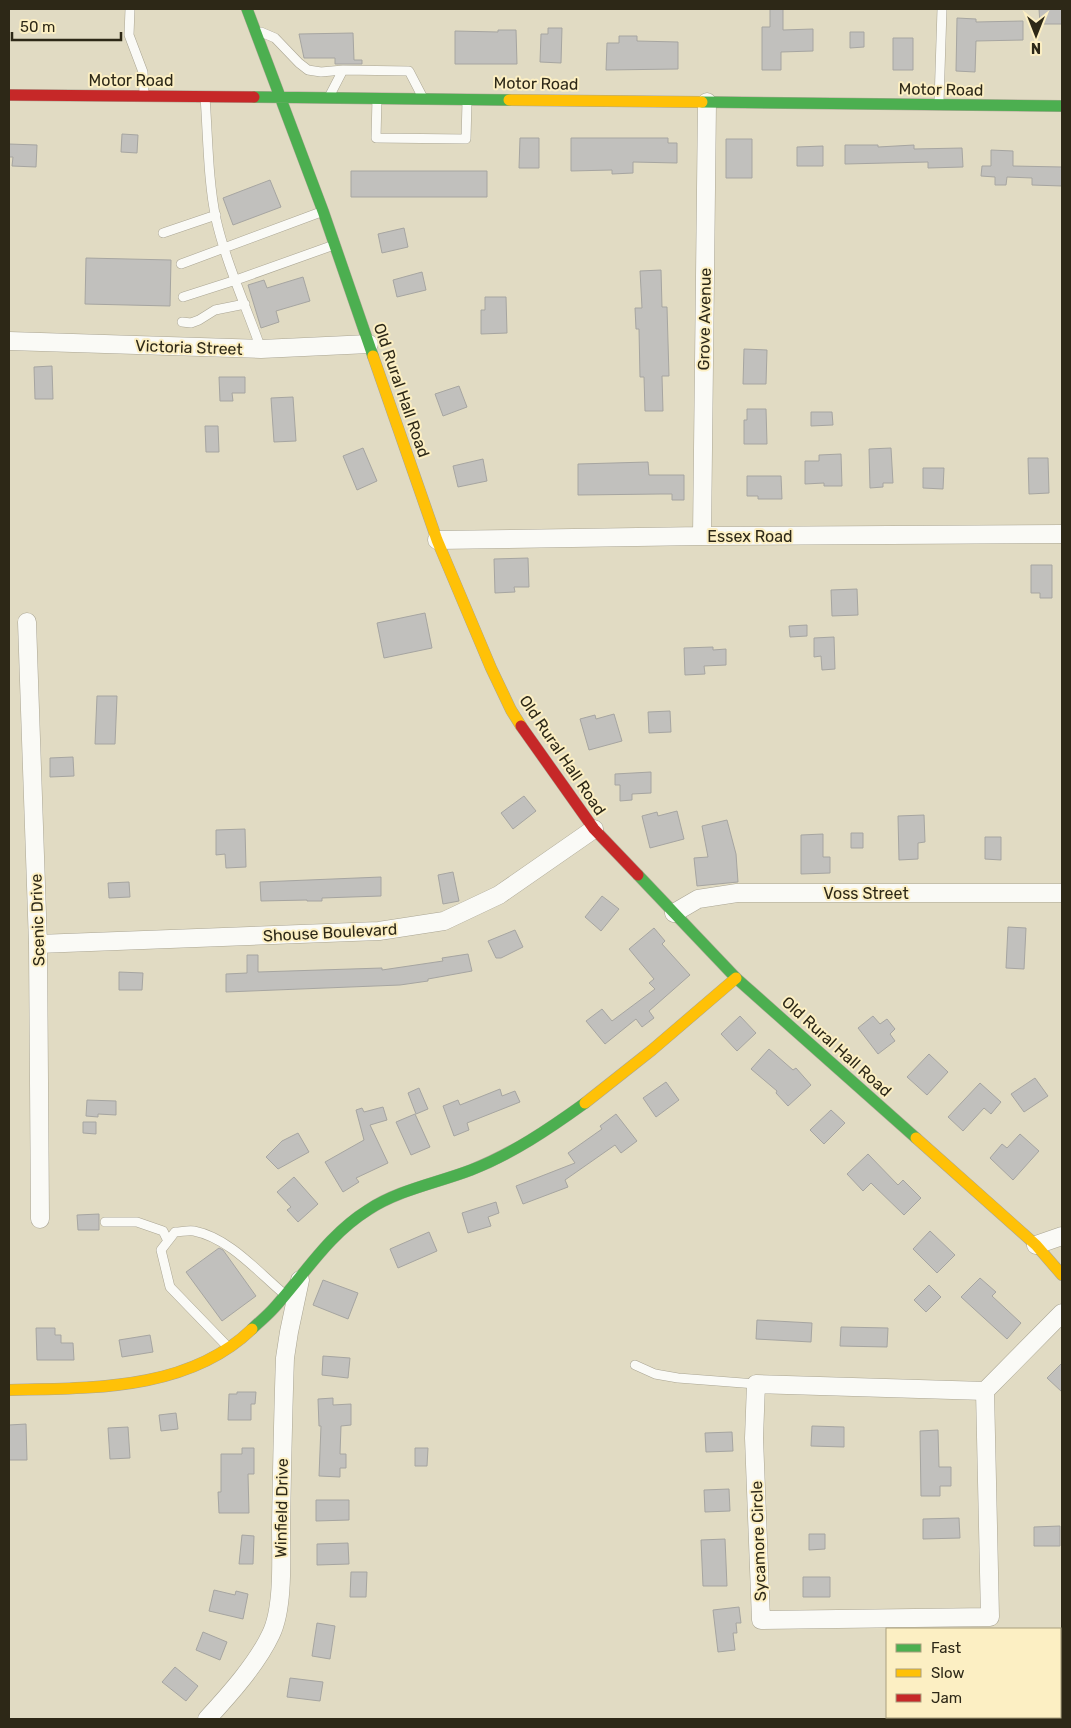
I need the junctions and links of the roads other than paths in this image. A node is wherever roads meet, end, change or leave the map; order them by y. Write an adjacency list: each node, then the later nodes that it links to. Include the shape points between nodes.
1 (130, 9): 7 (lane, via 129,35 143,72)
2 (247, 9): 4 (main road, Old Rural Hall Road)
3 (942, 9): 15 (lane)
4 (254, 29): 5 (lane, via 275,38 308,70); 9 (main road, Old Rural Hall Road)
5 (343, 70): 10 (lane); 12 (lane, via 409,70)
6 (9, 95): 7 (main road, Motor Road)
7 (144, 96): 8 (main road, Motor Road)
8 (205, 96): 9 (main road, Motor Road); 18 (lane)
9 (280, 97): 10 (main road, Motor Road); 17 (main road, Old Rural Hall Road)
10 (329, 97): 11 (main road, Motor Road)
11 (377, 98): 12 (main road, Motor Road); 13 (lane, via 376,138 466,139)
12 (423, 98): 13 (main road, Motor Road)
13 (468, 99): 14 (main road, Motor Road)
14 (707, 102): 15 (main road, Motor Road); 31 (street, Grove Avenue)
15 (938, 105): 16 (main road, Motor Road)
16 (1062, 106)
17 (324, 212): 20 (main road, Old Rural Hall Road); 21 (lane)
18 (216, 215): 19 (lane); 21 (lane)
19 (163, 233)
20 (335, 245): 23 (lane); 28 (main road, Old Rural Hall Road)
21 (225, 248): 22 (lane); 23 (lane)
22 (181, 264)
23 (236, 280): 24 (lane); 25 (lane)
24 (183, 296)
25 (245, 304): 26 (lane, via 215,310 199,320); 29 (lane)
26 (182, 322)
27 (9, 342): 29 (street, Victoria Street)
28 (369, 344): 29 (street, Victoria Street); 32 (main road, Old Rural Hall Road)
29 (261, 349)
30 (1062, 534): 31 (street, Essex Road)
31 (702, 536): 32 (street, Essex Road)
32 (437, 540): 34 (main road, Old Rural Hall Road, via 511,710)
33 (26, 622): 37 (street, Scenic Drive)
34 (594, 828): 36 (main road, Old Rural Hall Road); 37 (street, Shouse Boulevard, via 499,896 444,921 379,931)
35 (1062, 893): 36 (street, Voss Street, via 736,893 698,899)
36 (674, 913): 38 (main road, Old Rural Hall Road)
37 (38, 944): 39 (street, Scenic Drive)
38 (736, 978): 43 (main road, Old Rural Hall Road); 44 (main road, via 567,1117 499,1157 370,1208 324,1246)
39 (40, 1219)
40 (105, 1222): 42 (lane, via 138,1222 163,1231)
41 (1062, 1236): 43 (street)
42 (168, 1240): 46 (lane, via 175,1232 194,1231 213,1238 232,1248); 48 (lane, via 161,1250 170,1287)
43 (1036, 1245): 45 (main road, Old Rural Hall Road)
44 (302, 1275): 46 (main road); 53 (street, Winfield Drive, via 285,1358 280,1569 275,1623 253,1663)
45 (1062, 1275)
46 (285, 1295): 48 (main road, via 272,1311)
47 (1062, 1313): 52 (street)
48 (228, 1348): 51 (main road, via 191,1368 140,1383)
49 (635, 1365): 50 (lane, via 656,1374 678,1378)
50 (756, 1384): 52 (street); 52 (street, Sycamore Circle, via 754,1438 760,1620 990,1617)
51 (9, 1390)
52 (985, 1391)
53 (207, 1719)

